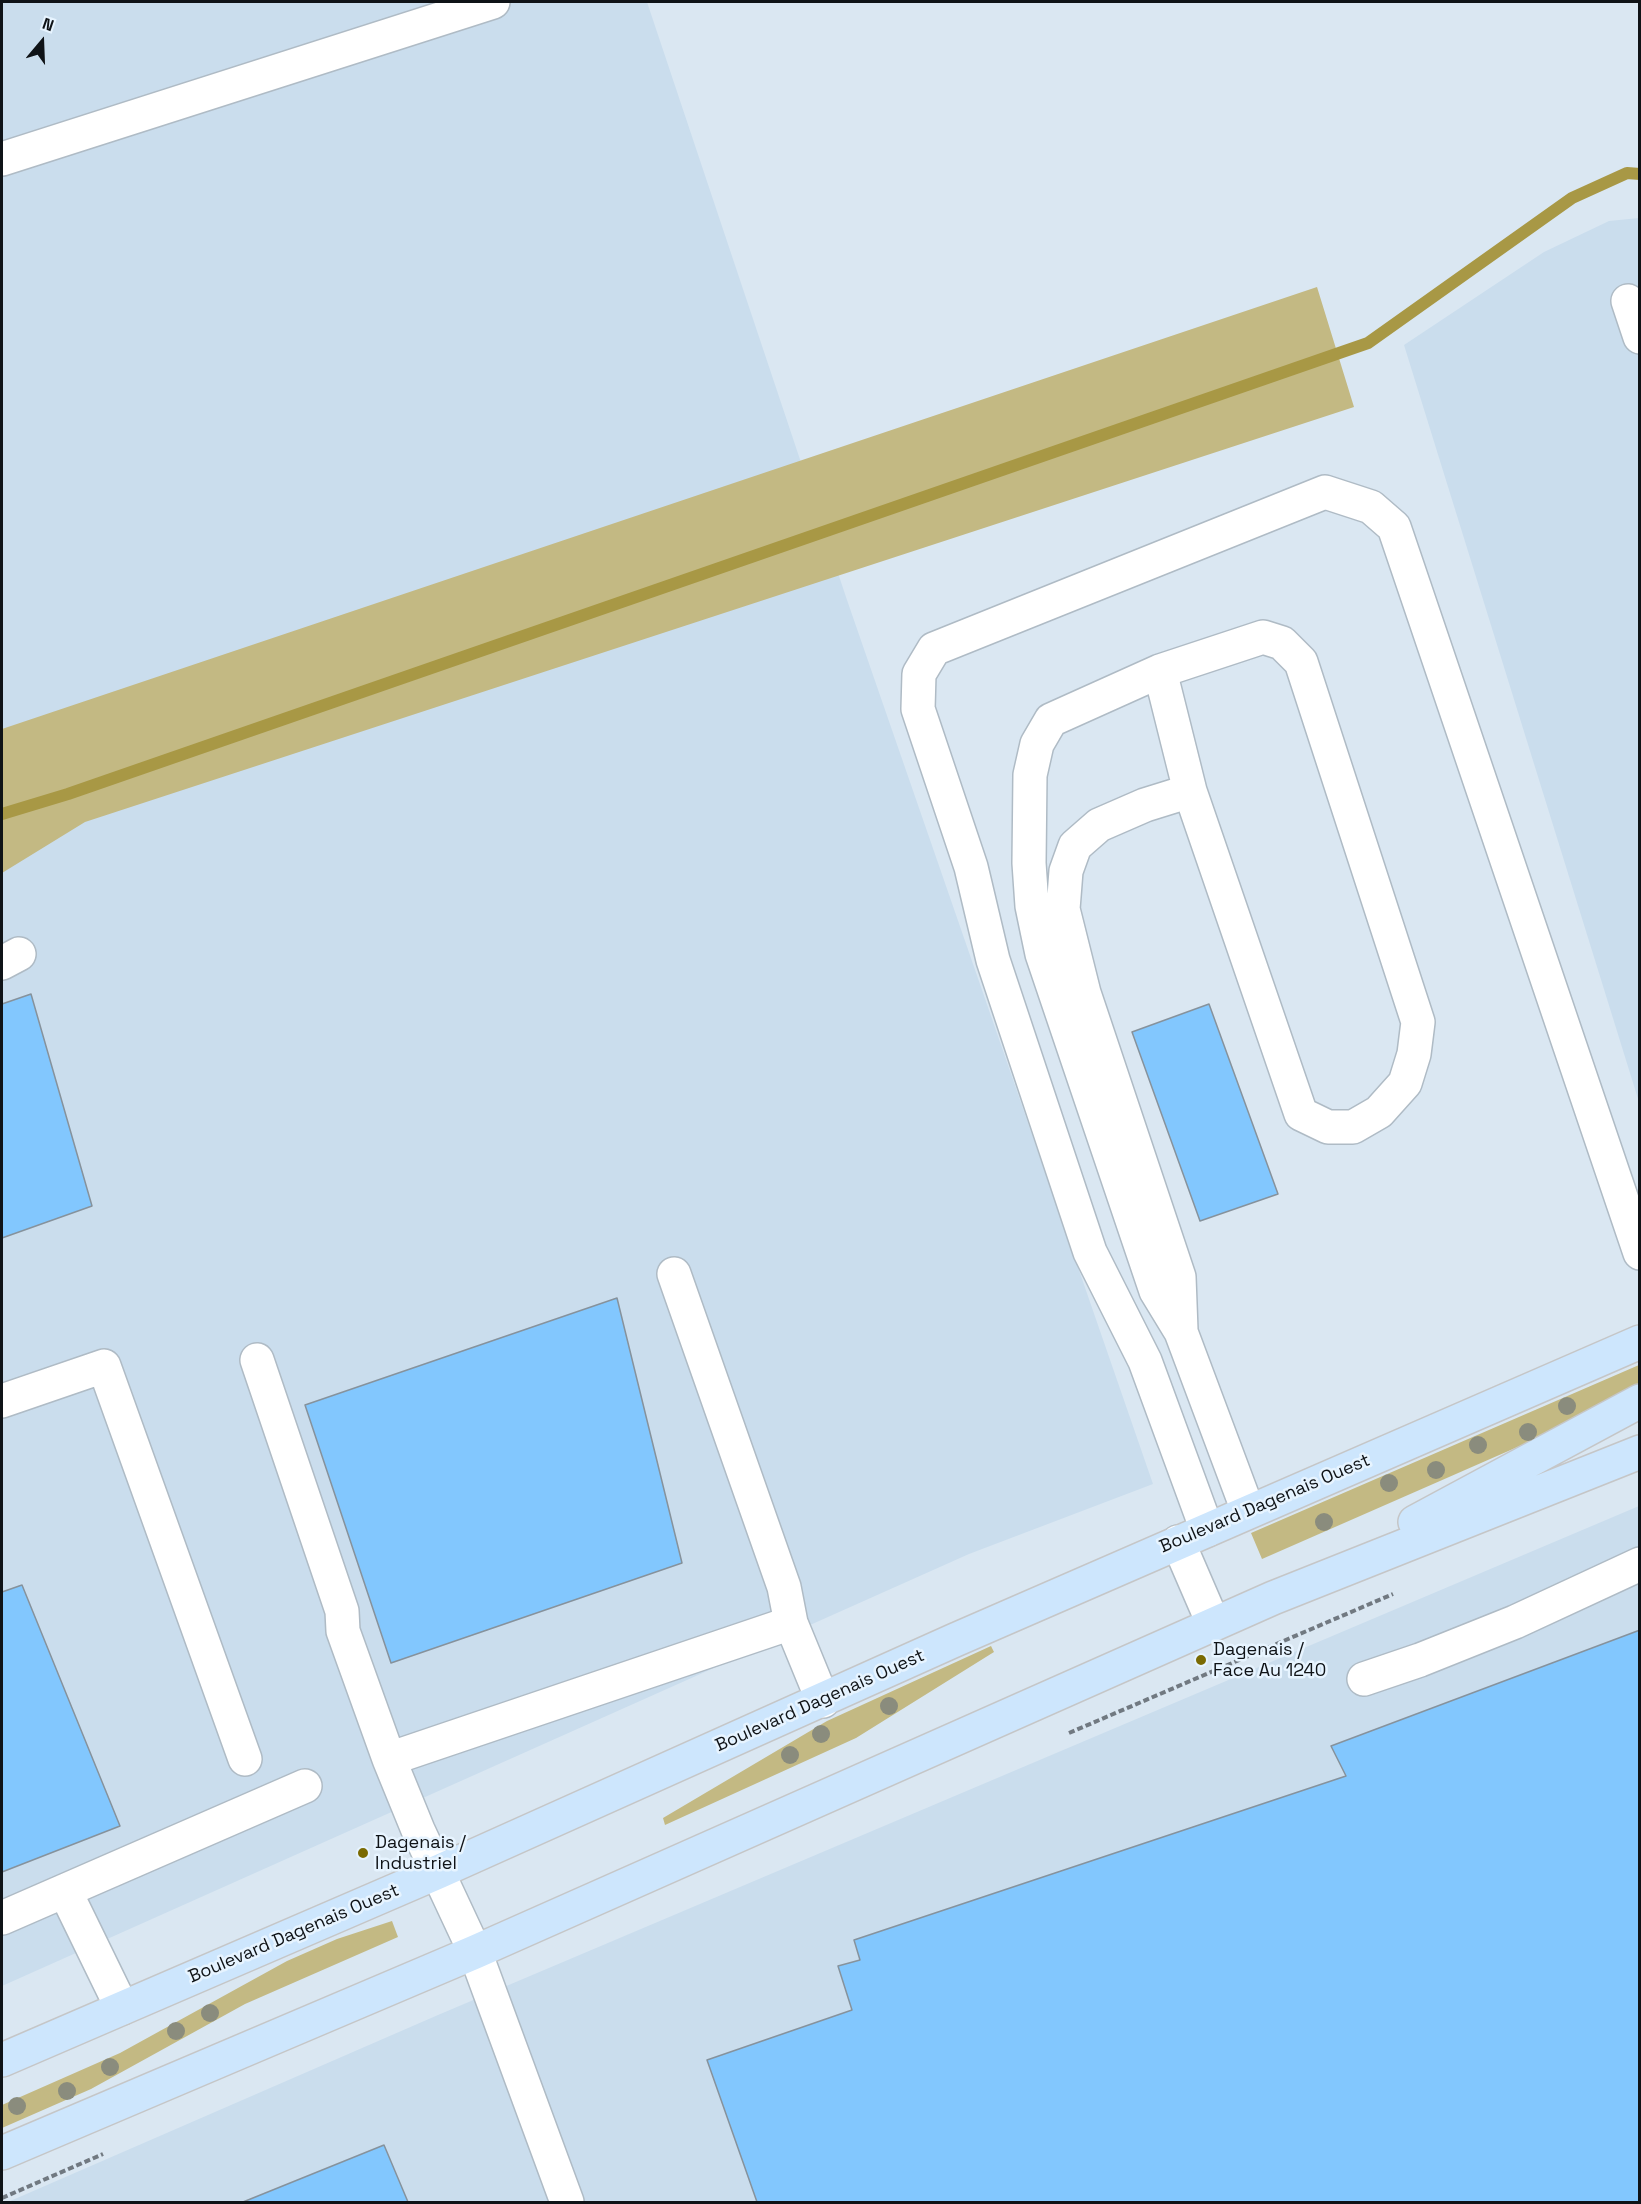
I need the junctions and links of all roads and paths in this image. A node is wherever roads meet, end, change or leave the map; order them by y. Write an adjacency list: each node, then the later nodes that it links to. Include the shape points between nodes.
1 (493, 2): 2 (lane)
2 (2, 159)
3 (1628, 301): 4 (lane)
4 (1640, 337)
5 (1160, 671): 6 (lane); 6 (lane, via 1263,637 1282,643 1301,662 1418,1022 1406,1083 1379,1112 1353,1127 1328,1127 1301,1114); 9 (lane, via 1051,720 1037,744 1030,775 1029,863 1032,906 1042,954 1156,1291)
6 (1190, 791): 9 (lane, via 1099,825 1075,846 1066,871 1063,909 1084,993 1179,1277)
7 (1640, 1254): 16 (lane, via 1394,527 1371,507 1325,492 934,649 919,674 918,709 971,867 993,960 1090,1252 1145,1361)
8 (674, 1274): 20 (lane, via 784,1587)
9 (1181, 1332): 15 (lane)
10 (1640, 1342): 15 (main road, Boulevard Dagenais Ouest)
11 (257, 1360): 26 (lane, via 342,1611 343,1631)
12 (2, 1401): 25 (lane, via 104,1366)
13 (1640, 1401): 19 (main road)
14 (1640, 1452): 19 (main road)
15 (1248, 1511): 16 (main road, Boulevard Dagenais Ouest)
16 (1193, 1536): 21 (lane); 23 (main road, Boulevard Dagenais Ouest)
17 (1640, 1564): 22 (lane, via 1515,1622)
18 (1404, 1589): 24 (path)
19 (1273, 1598): 21 (main road)
20 (791, 1623): 23 (lane); 26 (lane)
21 (1213, 1623): 31 (main road)
22 (1364, 1679)
23 (822, 1701): 28 (main road, Boulevard Dagenais Ouest)
24 (1069, 1733)
25 (245, 1759)
26 (389, 1759): 28 (lane)
27 (305, 1786): 29 (lane)
28 (438, 1872): 31 (lane); 32 (main road, Boulevard Dagenais Ouest)
29 (65, 1890): 30 (lane); 32 (lane)
30 (2, 1918)
31 (475, 1952): 34 (main road); 37 (lane)
32 (122, 2008): 33 (main road, Boulevard Dagenais Ouest)
33 (2, 2060)
34 (2, 2153)
35 (46, 2179): 36 (path)
36 (2, 2198)
37 (567, 2202)

